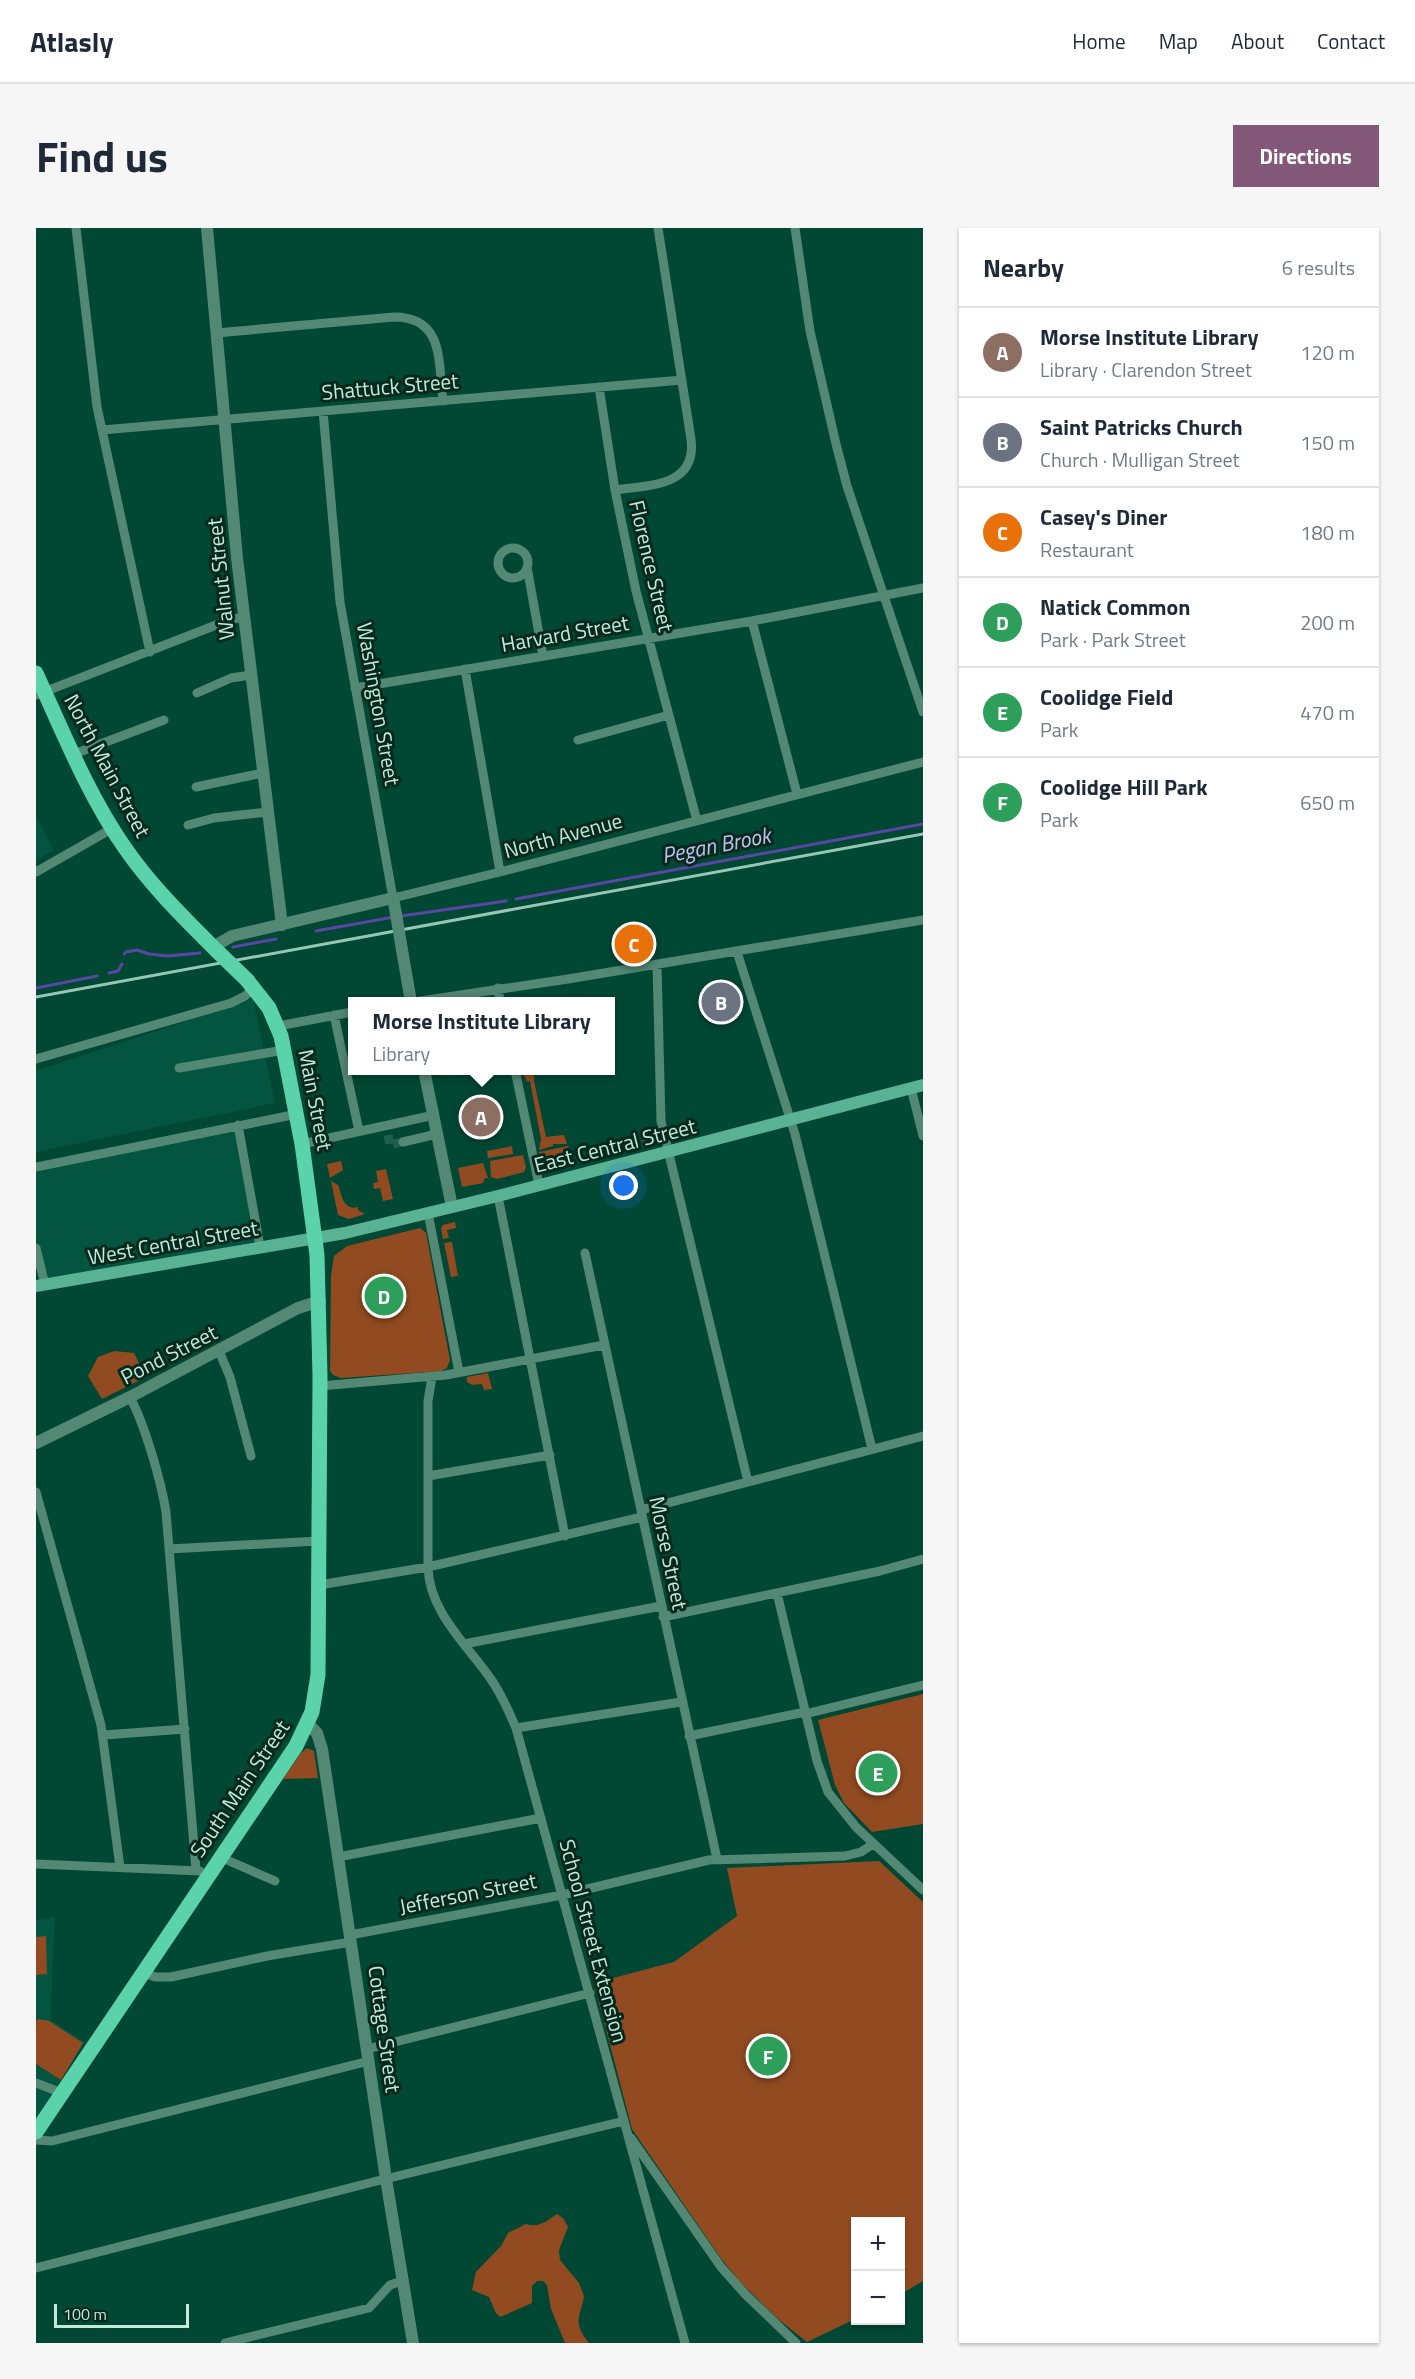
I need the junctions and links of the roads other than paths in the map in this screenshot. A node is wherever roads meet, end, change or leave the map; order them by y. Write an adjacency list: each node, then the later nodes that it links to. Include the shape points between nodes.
1 (76, 228): 11 (street)
2 (207, 228): 5 (street, Walnut Street)
3 (658, 228): 6 (street, Florence Street)
4 (795, 228): 15 (street, via 810,331 836,444)
5 (216, 333): 8 (street, via 394,318 416,320 436,342); 10 (street, Walnut Street)
6 (682, 380): 7 (street, Shattuck Street); 12 (street, Florence Street, via 692,448 689,463 673,479)
7 (599, 387): 8 (street, Shattuck Street); 12 (street)
8 (443, 401): 9 (street, Shattuck Street)
9 (323, 411): 10 (street, Shattuck Street); 24 (street, Washington Street, via 340,602)
10 (225, 420): 11 (street, Shattuck Street); 16 (street, Walnut Street)
11 (102, 430): 19 (street)
12 (615, 490): 18 (street, Florence Street)
13 (527, 567): 20 (street)
14 (923, 588): 15 (street, Harvard Street)
15 (885, 596): 17 (street, Harvard Street); 27 (street)
16 (244, 617): 19 (street); 23 (street, Walnut Street)
17 (752, 621): 18 (street, Harvard Street); 35 (street)
18 (648, 638): 20 (street, Harvard Street); 28 (street, Florence Street)
19 (150, 652): 25 (street)
20 (543, 656): 21 (street, Harvard Street)
21 (465, 669): 24 (street, Harvard Street); 41 (street)
22 (36, 673): 25 (main road, North Main Street)
23 (251, 675): 26 (street, via 231,678); 33 (street, Walnut Street)
24 (355, 688): 42 (street, Washington Street)
25 (40, 693): 31 (main road, North Main Street)
26 (196, 693)
27 (923, 712)
28 (669, 715): 30 (street); 37 (street, Florence Street)
29 (164, 720): 31 (street)
30 (578, 740)
31 (74, 754): 39 (main road, North Main Street)
32 (923, 762): 35 (street, North Avenue)
33 (262, 773): 34 (street); 36 (street, Walnut Street)
34 (196, 787)
35 (797, 794): 37 (street, North Avenue)
36 (268, 812): 38 (street); 44 (street, Walnut Street)
37 (697, 821): 41 (street, North Avenue)
38 (188, 825)
39 (113, 828): 40 (street); 45 (main road, North Main Street, via 159,892)
40 (36, 872)
41 (500, 872): 42 (street, North Avenue)
42 (393, 898): 44 (street, North Avenue); 50 (street, Washington Street, bridge)
43 (923, 920): 46 (street)
44 (282, 925): 45 (street, North Avenue, via 227,938)
45 (215, 949): 48 (main road, North Main Street, bridge)
46 (736, 952): 47 (street); 64 (street)
47 (657, 965): 49 (street); 71 (street, via 660,1111)
48 (250, 984): 55 (main road, Main Street); 57 (street, via 245,996 231,1003)
49 (498, 988): 51 (street); 52 (street)
50 (411, 997)
51 (443, 997)
52 (499, 997)
53 (348, 1013): 54 (street)
54 (334, 1015): 55 (street); 66 (street)
55 (278, 1026): 56 (main road, Main Street)
56 (284, 1050): 58 (street); 62 (main road, Main Street)
57 (36, 1059)
58 (179, 1068)
59 (425, 1075): 63 (street)
60 (515, 1075): 73 (street)
61 (917, 1087): 64 (main road, East Central Street); 68 (street)
62 (297, 1114): 65 (street); 70 (main road, Main Street)
63 (434, 1115): 66 (street, via 386,1130); 67 (street)
64 (792, 1120): 71 (main road, East Central Street); 92 (street)
65 (238, 1125): 72 (street); 78 (street)
66 (358, 1131): 70 (street)
67 (437, 1134): 69 (street); 75 (street)
68 (923, 1136)
69 (403, 1142)
70 (302, 1144): 77 (main road, Main Street)
71 (668, 1152): 73 (main road, East Central Street); 96 (street)
72 (36, 1167)
73 (539, 1185): 74 (main road, East Central Street)
74 (498, 1196): 75 (main road, East Central Street); 85 (street)
75 (452, 1207): 76 (main road, East Central Street)
76 (428, 1213): 77 (main road, East Central Street); 86 (street)
77 (316, 1239): 78 (main road, West Central Street); 82 (main road, South Main Street)
78 (260, 1247): 81 (main road, West Central Street)
79 (36, 1248): 81 (street)
80 (585, 1253): 83 (street, Morse Street)
81 (40, 1285)
82 (320, 1301): 84 (street, Pond Street, via 298,1308); 88 (main road, South Main Street)
83 (604, 1345): 85 (street); 98 (street, Morse Street)
84 (219, 1351): 89 (street, Pond Street); 94 (street)
85 (531, 1359): 86 (street); 93 (street)
86 (459, 1372): 87 (street)
87 (432, 1377): 88 (street); 95 (street, School Street Extension, via 428,1401)
88 (320, 1386): 100 (main road, South Main Street)
89 (130, 1397): 91 (street, Pond Street); 101 (street, via 161,1487)
90 (923, 1436): 92 (street)
91 (36, 1443)
92 (872, 1449): 96 (street)
93 (550, 1455): 95 (street); 99 (street)
94 (251, 1456)
95 (428, 1476): 103 (street, School Street Extension)
96 (748, 1482): 98 (street)
97 (36, 1492): 115 (street)
98 (642, 1514): 99 (street); 106 (street, Morse Street)
99 (565, 1536): 103 (street)
100 (319, 1541): 101 (street); 104 (main road, South Main Street)
101 (169, 1548): 114 (street)
102 (923, 1559): 105 (street)
103 (428, 1567): 104 (street); 108 (street, School Street Extension, via 434,1600)
104 (319, 1585): 112 (main road, South Main Street, via 317,1689)
105 (777, 1593): 107 (street); 111 (street)
106 (661, 1606): 107 (street, Morse Street); 108 (street)
107 (663, 1617): 110 (street, Morse Street)
108 (464, 1644): 113 (street, School Street Extension, via 495,1684)
109 (923, 1685): 111 (street)
110 (681, 1701): 113 (street); 116 (street, Morse Street)
111 (805, 1713): 116 (street); 118 (street, via 828,1792)
112 (308, 1724): 119 (main road, South Main Street); 120 (street, Cottage Street, via 322,1745)
113 (516, 1728): 117 (street, School Street Extension)
114 (184, 1729): 115 (street); 124 (street)
115 (104, 1735): 123 (street)
116 (689, 1736): 121 (street, Morse Street)
117 (541, 1818): 120 (street); 127 (street, School Street Extension)
118 (873, 1844): 121 (street, Jefferson Street, via 845,1856); 126 (street)
119 (220, 1857): 124 (main road, South Main Street); 125 (street)
120 (338, 1857): 128 (street, Cottage Street)
121 (717, 1859): 127 (street, Jefferson Street)
122 (36, 1864): 123 (street)
123 (120, 1867): 124 (street)
124 (202, 1873): 129 (main road, South Main Street)
125 (275, 1881)
126 (923, 1890)
127 (562, 1895): 128 (street, Jefferson Street); 130 (street, School Street Extension)
128 (350, 1938): 129 (street, Jefferson Street, via 171,1977); 131 (street, Cottage Street)
129 (143, 1972): 133 (main road, South Main Street)
130 (590, 1993): 131 (street); 134 (street, School Street Extension)
131 (368, 2055): 137 (street, via 52,2141); 138 (street, Cottage Street)
132 (36, 2083): 133 (street)
133 (62, 2093): 136 (main road, South Main Street)
134 (624, 2121): 135 (street, School Street Extension); 138 (street)
135 (626, 2131): 143 (street, School Street Extension); 144 (street, via 721,2268)
136 (36, 2132)
137 (36, 2140)
138 (386, 2179): 139 (street); 140 (street, Cottage Street)
139 (36, 2268)
140 (402, 2281): 141 (street, via 390,2284 369,2307); 142 (street, Cottage Street)
141 (225, 2343)
142 (413, 2343)
143 (685, 2343)
144 (796, 2343)

